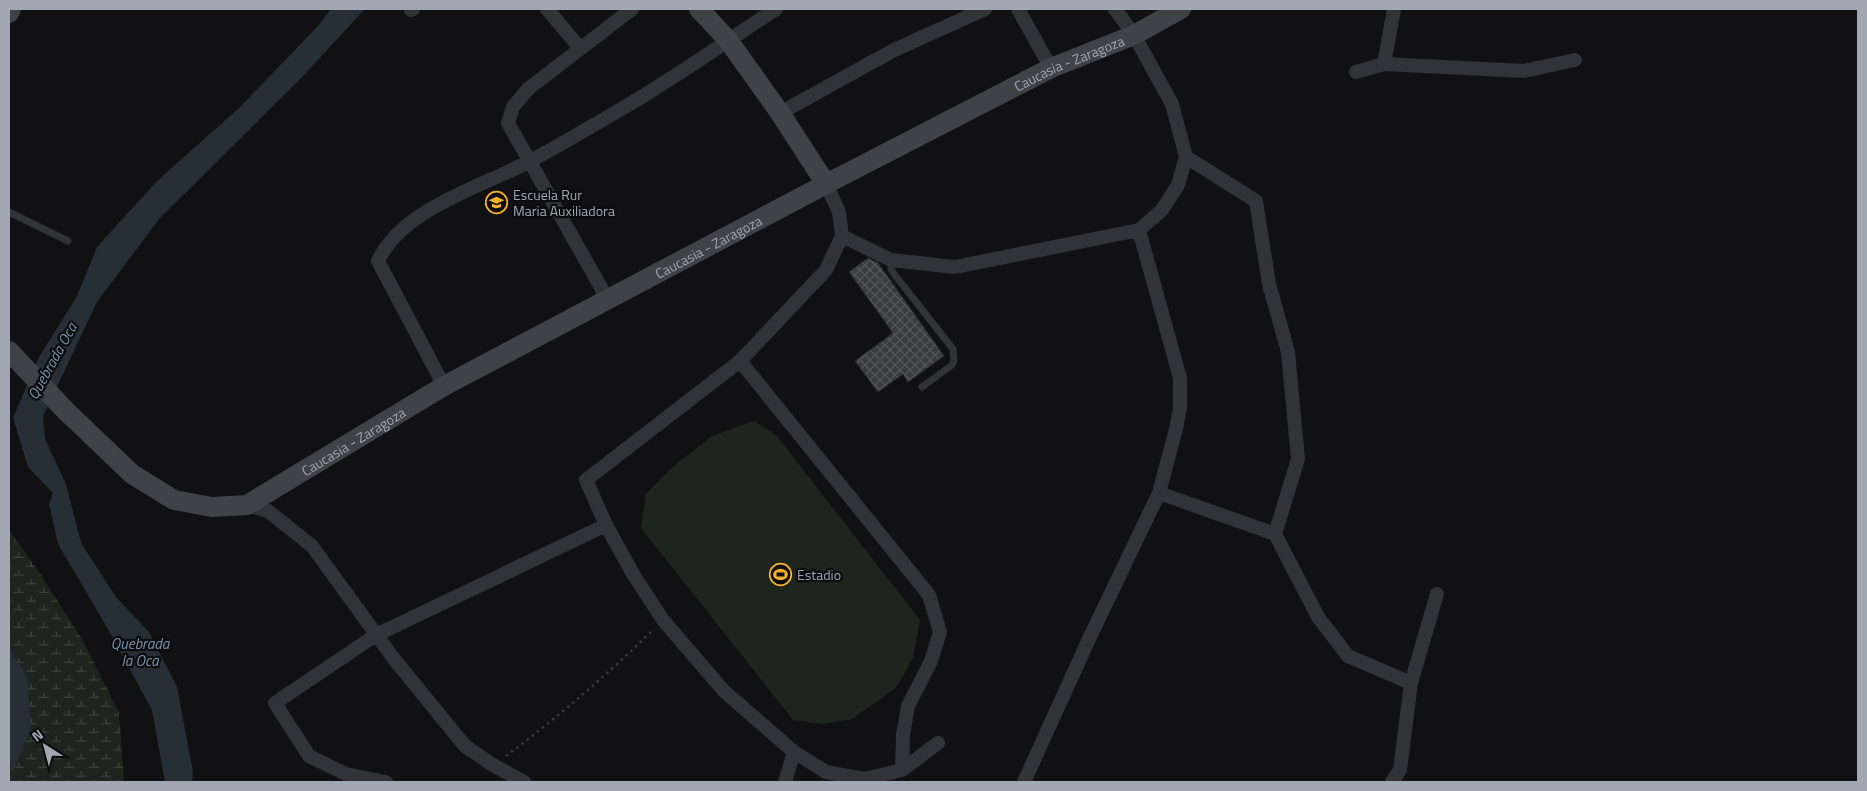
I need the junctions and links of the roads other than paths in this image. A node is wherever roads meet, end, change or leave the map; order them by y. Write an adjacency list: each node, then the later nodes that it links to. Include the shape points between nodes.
1 (11, 9): 11 (main road)
2 (547, 9): 14 (street)
3 (632, 9): 14 (street)
4 (699, 9): 13 (main road)
5 (776, 9): 13 (street)
6 (985, 9): 19 (street, via 894,50)
7 (1018, 9): 17 (street)
8 (1115, 9): 12 (street)
9 (1181, 9): 12 (main road, Caucasia - Zaragoza)
10 (1394, 9): 16 (street)
11 (9, 13)
12 (1134, 35): 17 (main road, Caucasia - Zaragoza); 20 (street, via 1172,104)
13 (728, 40): 19 (main road); 21 (street, via 625,107)
14 (580, 48): 21 (street, via 528,89 513,107 508,123)
15 (1575, 60): 16 (street, via 1524,70)
16 (1384, 64): 18 (street)
17 (1051, 68): 22 (main road, Caucasia - Zaragoza)
18 (1356, 72)
19 (780, 113): 22 (main road)
20 (1186, 157): 24 (street, via 1178,185 1162,210); 36 (street, via 1256,201 1269,284 1288,352 1298,459)
21 (529, 162): 28 (street); 31 (street, via 440,203 393,237 378,261)
22 (826, 184): 25 (street, via 839,212); 28 (main road, Caucasia - Zaragoza)
23 (9, 212): 26 (lane)
24 (1139, 230): 27 (street, via 955,267); 33 (street, via 1180,378 1179,415)
25 (842, 236): 27 (street); 30 (street, via 826,270)
26 (68, 241)
27 (891, 260): 32 (lane, via 894,274 953,349 952,365)
28 (608, 300): 31 (main road, Caucasia - Zaragoza)
29 (11, 354): 34 (main road, via 132,474 174,500 212,508)
30 (740, 361): 35 (street, via 586,480); 42 (street, via 929,595 940,632 931,661 908,706)
31 (444, 386): 34 (main road, Caucasia - Zaragoza)
32 (922, 387)
33 (1158, 493): 36 (street); 46 (street)
34 (247, 505): 38 (street, via 268,510 312,546)
35 (606, 526): 38 (street); 41 (street, via 663,620 724,691)
36 (1275, 534): 39 (street, via 1318,617 1348,656)
37 (1437, 594): 39 (street)
38 (376, 635): 43 (street, via 276,703 309,756 346,774); 44 (street, via 465,746)
39 (1412, 683): 47 (street, via 1400,770)
40 (938, 743): 42 (street)
41 (794, 752): 42 (street, via 826,772 864,779); 45 (street)
42 (902, 770)
43 (386, 782)
44 (524, 782)
45 (785, 782)
46 (1024, 782)
47 (1392, 782)

